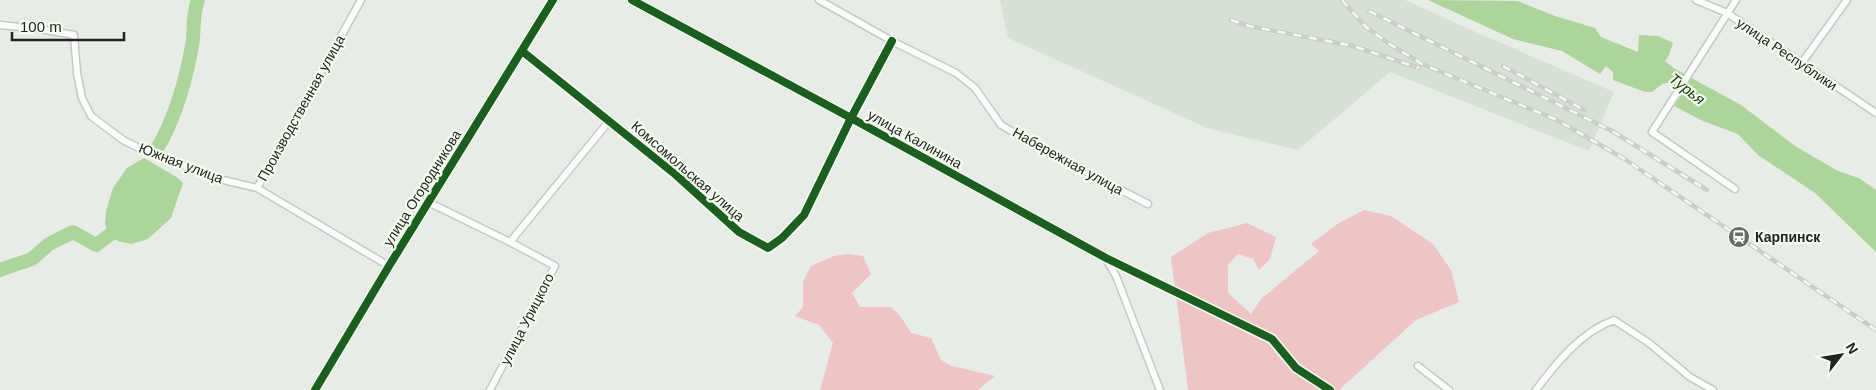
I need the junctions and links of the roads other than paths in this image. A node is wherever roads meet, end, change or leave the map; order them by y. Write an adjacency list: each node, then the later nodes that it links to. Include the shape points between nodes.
1 (361, 0): 16 (street, Производственная улица)
2 (553, 0): 11 (street, улица Огородникова)
3 (632, 0): 14 (street, улица Калинина)
4 (819, 0): 10 (street, Набережная улица)
5 (1696, 0): 8 (street, улица Республики)
6 (1736, 0): 8 (street)
7 (1847, 0): 12 (street)
8 (1727, 13): 12 (street, улица Республики); 17 (street, via 1652,132)
9 (0, 25): 16 (street, Южная улица, via 74,35 82,98 91,116 123,140 219,179)
10 (892, 41): 14 (street, Комсомольская улица); 19 (street, Набережная улица, via 956,73 975,88 1001,125)
11 (522, 51): 15 (street, Комсомольская улица); 18 (street, улица Огородникова)
12 (1802, 64): 13 (street, улица Республики)
13 (1876, 113)
14 (851, 118): 15 (street, Комсомольская улица, via 804,215 768,248 739,232); 21 (street, улица Калинина)
15 (610, 120): 20 (street)
16 (257, 188): 22 (street, Производственная улица)
17 (1735, 188)
18 (428, 202): 20 (street, улица Урицкого); 22 (street, улица Огородникова)
19 (1148, 204)
20 (510, 242): 25 (street, улица Урицкого, via 555,266)
21 (1106, 258): 26 (street); 27 (street, via 1272,339 1296,368)
22 (389, 266): 24 (street, улица Огородникова)
23 (1418, 366): 28 (street)
24 (315, 390)
25 (490, 390)
26 (1160, 390)
27 (1330, 390)
28 (1449, 390)
29 (1536, 390): 30 (street, via 1576,344 1600,325 1614,320 1649,343 1690,377)
30 (1713, 390)

